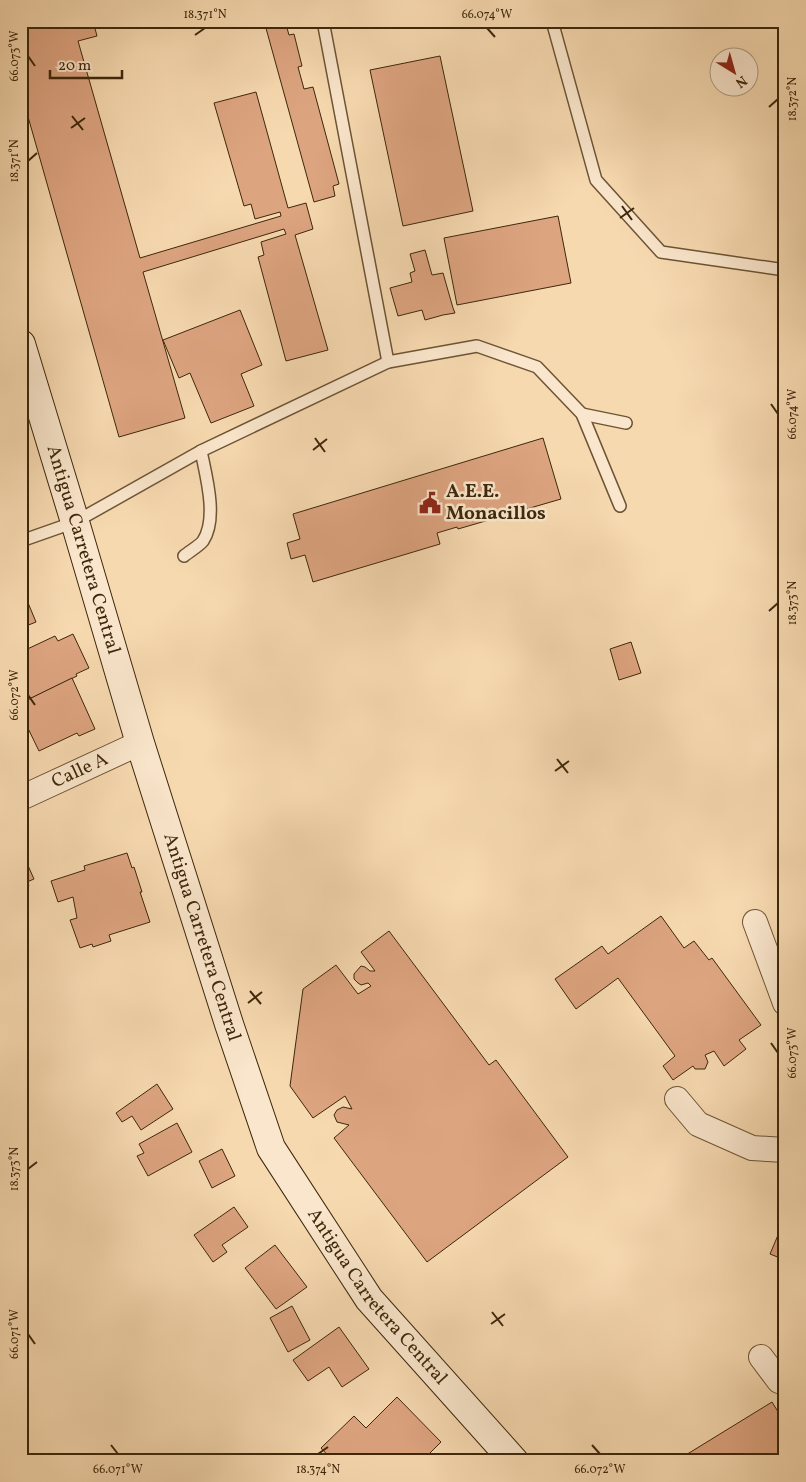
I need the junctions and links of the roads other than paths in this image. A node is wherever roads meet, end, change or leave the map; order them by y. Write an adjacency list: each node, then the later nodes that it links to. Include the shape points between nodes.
1 (323, 21): 5 (lane)
2 (552, 21): 3 (lane, via 596,180 661,252)
3 (785, 270)
4 (21, 344): 10 (street, Antigua Carretera Central)
5 (388, 362): 6 (lane, via 477,346 536,367); 8 (lane)
6 (582, 414): 7 (lane); 9 (lane)
7 (626, 423)
8 (201, 451): 10 (lane); 12 (lane, via 211,520 203,541)
9 (620, 506)
10 (75, 522): 11 (lane); 13 (street, Antigua Carretera Central)
11 (21, 541)
12 (184, 556)
13 (140, 743): 14 (street, Calle A); 21 (street, Antigua Carretera Central, via 271,1148 369,1299)
14 (21, 798)
15 (755, 922): 16 (street)
16 (785, 1003)
17 (676, 1099): 18 (street, via 698,1124 752,1148)
18 (785, 1150)
19 (761, 1357): 20 (street, via 779,1381)
20 (785, 1383)
21 (514, 1461)

